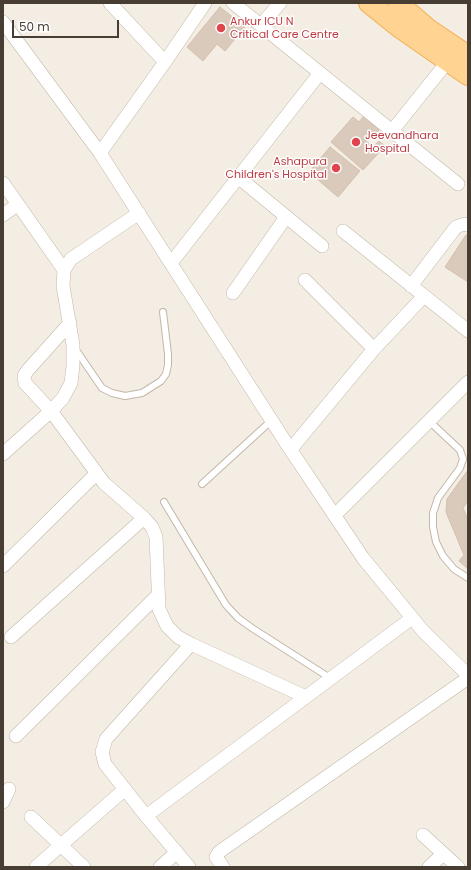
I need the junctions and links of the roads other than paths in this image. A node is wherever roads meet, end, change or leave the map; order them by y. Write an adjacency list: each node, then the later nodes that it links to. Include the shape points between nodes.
1 (110, 3): 11 (street)
2 (205, 3): 11 (street)
3 (233, 3): 8 (street)
4 (280, 3): 8 (street)
5 (369, 3): 10 (main road)
6 (398, 3): 9 (main road, via 428,29)
7 (3, 22): 15 (street)
8 (261, 25): 12 (street)
9 (468, 56)
10 (448, 61): 13 (main road); 14 (street)
11 (165, 62): 15 (street)
12 (320, 73): 14 (street); 16 (street)
13 (468, 75)
14 (392, 131): 18 (street)
15 (100, 153): 20 (street)
16 (238, 177): 22 (street); 26 (street)
17 (3, 183): 19 (street)
18 (458, 184)
19 (18, 204): 21 (street); 27 (street)
20 (139, 213): 26 (street); 27 (street, via 71,259)
21 (3, 215)
22 (286, 217): 25 (street); 30 (street)
23 (468, 225): 29 (street, via 456,227)
24 (344, 231): 29 (street)
25 (322, 246)
26 (171, 263): 39 (street)
27 (64, 270): 33 (street, via 63,286)
28 (305, 280): 36 (street)
29 (411, 286): 31 (street)
30 (233, 293)
31 (424, 296): 34 (street); 36 (street)
32 (163, 312): 35 (lane, via 168,354 166,374 161,381 142,393 125,396 102,388)
33 (70, 323): 35 (street); 38 (street, via 24,376 25,383)
34 (468, 331)
35 (73, 345): 38 (street, via 74,366 71,382)
36 (374, 349): 41 (street)
37 (468, 382): 40 (street)
38 (50, 412): 42 (street); 43 (street)
39 (272, 420): 41 (street); 44 (lane)
40 (429, 421): 46 (street); 49 (lane, via 460,450 463,459 460,468 438,498 433,513 433,527 436,542 444,556 454,568)
41 (291, 449): 46 (street)
42 (3, 454)
43 (96, 474): 47 (street); 48 (street)
44 (202, 484)
45 (164, 502): 56 (lane, via 226,605 252,628)
46 (335, 515): 51 (street, via 363,558)
47 (144, 518): 50 (street, via 156,537); 52 (street)
48 (3, 566)
49 (468, 578)
50 (158, 595): 53 (street, via 159,609 167,626 178,637); 58 (street)
51 (412, 618): 54 (street); 56 (street)
52 (11, 637)
53 (191, 644): 57 (street); 60 (street, via 106,739 102,752 105,764)
54 (468, 675)
55 (468, 678): 72 (street, via 218,852 216,857)
56 (331, 679): 57 (street)
57 (306, 697): 62 (street)
58 (16, 736)
59 (9, 789): 61 (street)
60 (125, 789): 62 (street); 65 (street)
61 (3, 802)
62 (146, 816): 66 (street)
63 (31, 817): 65 (street)
64 (423, 834): 67 (street)
65 (61, 845): 68 (street); 69 (street)
66 (177, 852): 70 (street); 71 (street)
67 (444, 854): 73 (street); 74 (street)
68 (36, 867)
69 (84, 867)
70 (160, 867)
71 (189, 867)
72 (222, 867)
73 (429, 867)
74 (458, 867)

